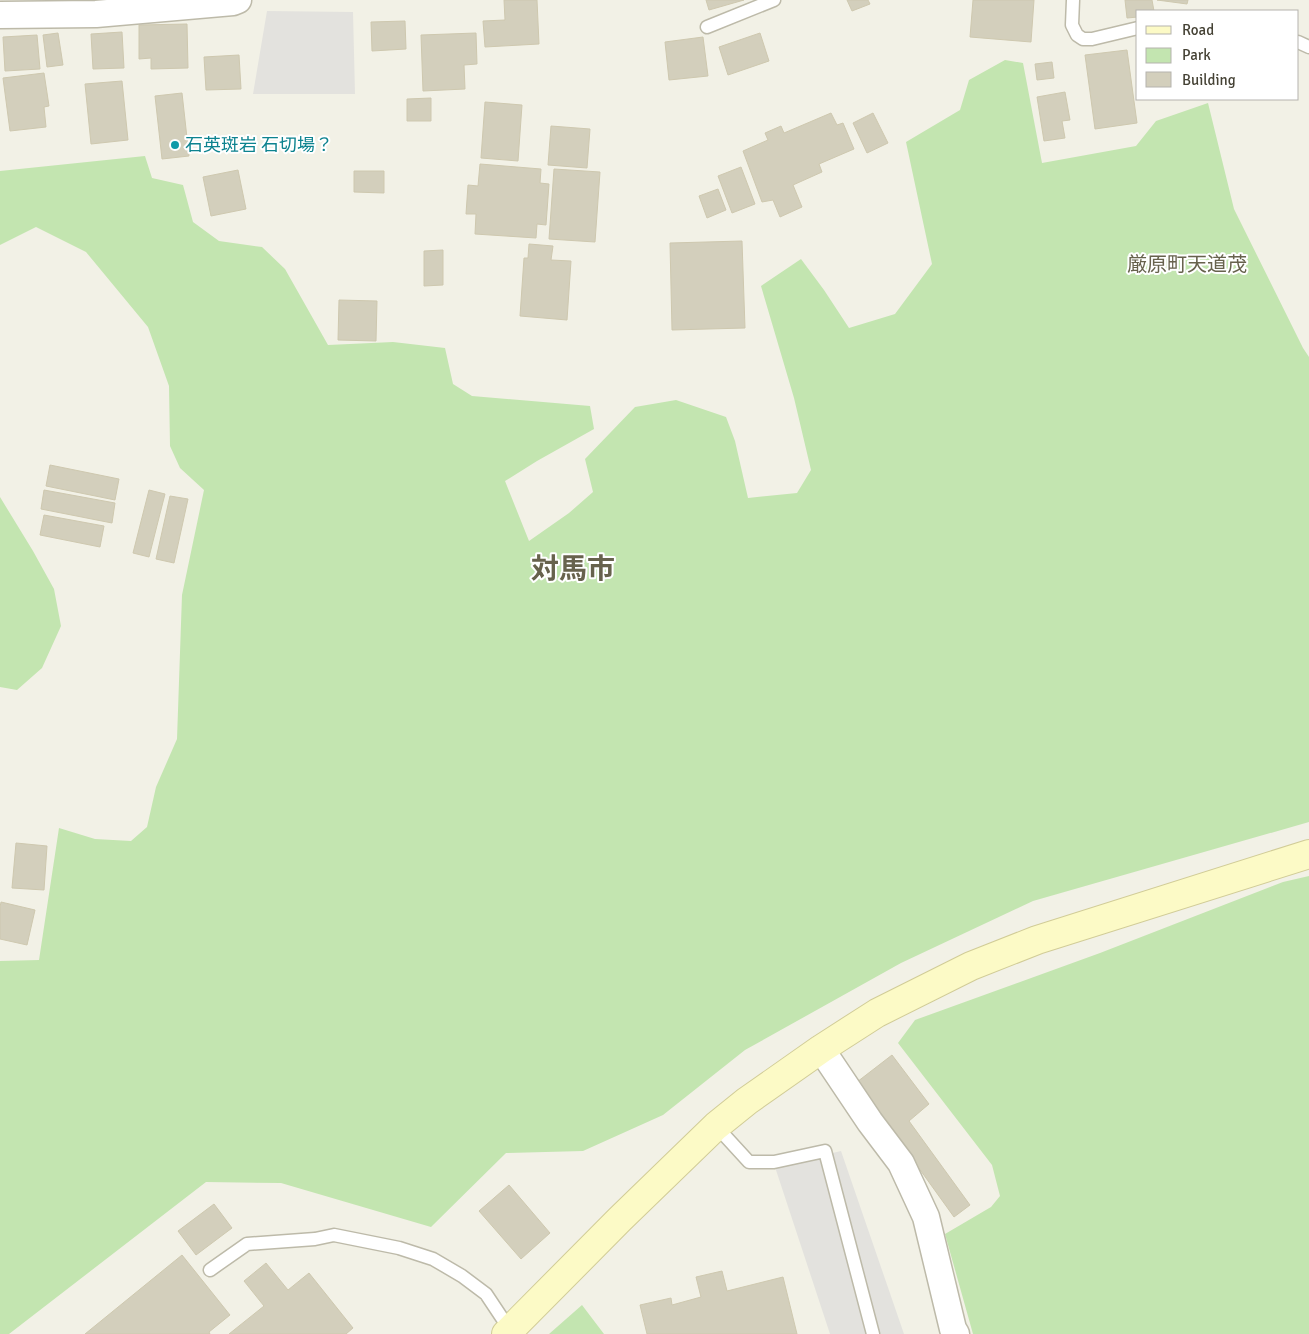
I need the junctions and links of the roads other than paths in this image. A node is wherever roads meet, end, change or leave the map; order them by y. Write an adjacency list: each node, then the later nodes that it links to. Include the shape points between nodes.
1 (774, 0): 5 (lane)
2 (1073, 0): 6 (lane, via 1072,25 1083,39)
3 (235, 1): 4 (street, via 96,14)
4 (0, 15)
5 (707, 27)
6 (1136, 28)
7 (1309, 854): 8 (street, via 1036,940 971,966 877,1014)
8 (821, 1049): 9 (street); 13 (street, via 901,1164 926,1216)
9 (716, 1126): 11 (street); 12 (lane, via 748,1162 774,1162 825,1150)
10 (210, 1270): 11 (lane, via 248,1244 334,1235 399,1248 433,1259 486,1294)
11 (508, 1332)
12 (873, 1334)
13 (956, 1334)

